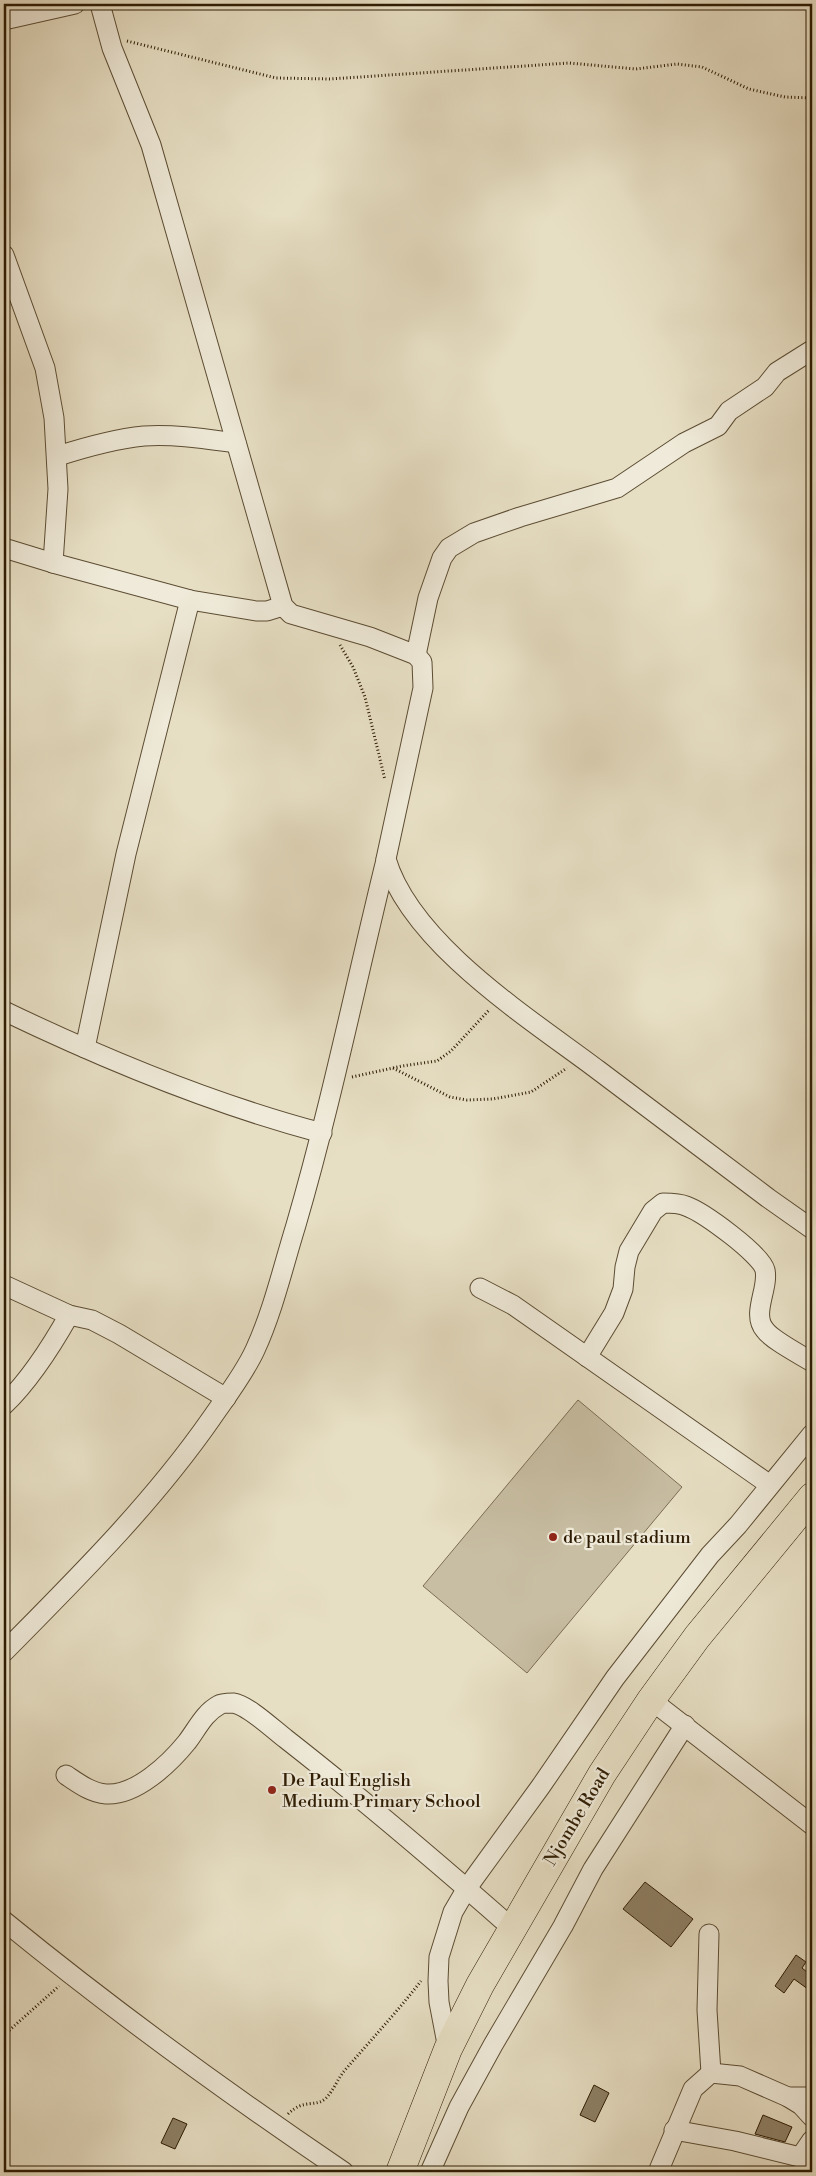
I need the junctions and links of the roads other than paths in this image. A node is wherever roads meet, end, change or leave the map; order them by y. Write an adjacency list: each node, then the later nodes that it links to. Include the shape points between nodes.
1 (75, 4): 3 (street)
2 (100, 4): 6 (street, via 109,37 152,145)
3 (4, 20)
4 (4, 258): 7 (street, via 45,368)
5 (812, 350): 12 (street, via 777,372 765,387 729,411 718,426 684,443 617,488 474,533 449,548 442,558 428,598)
6 (236, 443): 7 (street, via 144,436); 11 (street)
7 (58, 456): 9 (street)
8 (4, 548): 9 (street)
9 (53, 563): 10 (street)
10 (190, 600): 11 (street, via 256,611); 15 (street, via 126,854)
11 (283, 606): 12 (street, via 291,614 370,637)
12 (416, 655): 13 (street, via 422,662 423,688)
13 (386, 859): 16 (street); 17 (street, via 391,878 421,925 501,998)
14 (4, 1011): 15 (street)
15 (84, 1048): 16 (street, via 242,1110)
16 (322, 1133): 23 (street, via 255,1351)
17 (812, 1229)
18 (4, 1285): 20 (street)
19 (480, 1288): 21 (street, via 513,1305)
20 (69, 1315): 23 (street, via 92,1320 119,1334); 24 (street, via 48,1350)
21 (587, 1357): 22 (street, via 614,1313 623,1289 629,1251 654,1211 663,1203 684,1205 702,1213 757,1256 765,1270 760,1306 765,1330); 26 (street)
22 (812, 1362)
23 (226, 1398): 28 (street, via 160,1488)
24 (4, 1405)
25 (812, 1434): 26 (street)
26 (770, 1485): 33 (street, via 710,1555 615,1678)
27 (812, 1497): 29 (highway, Njombe Road, via 697,1637)
28 (4, 1652)
29 (651, 1700): 30 (street); 35 (highway, Njombe Road, via 602,1774)
30 (684, 1725): 32 (street); 47 (street, via 593,1869 459,2107)
31 (66, 1775): 33 (street, via 90,1790 108,1794 128,1790 149,1779 168,1762 207,1714 220,1704 236,1703 304,1753)
32 (812, 1825)
33 (467, 1888): 35 (street); 37 (street, via 453,1912 439,1957 439,2002)
34 (4, 1921): 45 (street, via 239,2101)
35 (513, 1928): 37 (highway, Njombe Road)
36 (709, 1934): 38 (street, via 707,2010)
37 (448, 2049): 46 (highway, Njombe Road)
38 (712, 2073): 39 (street, via 740,2076); 42 (street, via 693,2089)
39 (788, 2097): 40 (street); 41 (street)
40 (812, 2097)
41 (812, 2117)
42 (674, 2130): 44 (street); 48 (street)
43 (812, 2140): 44 (street)
44 (807, 2158)
45 (344, 2172)
46 (400, 2172)
47 (430, 2172)
48 (658, 2172)

